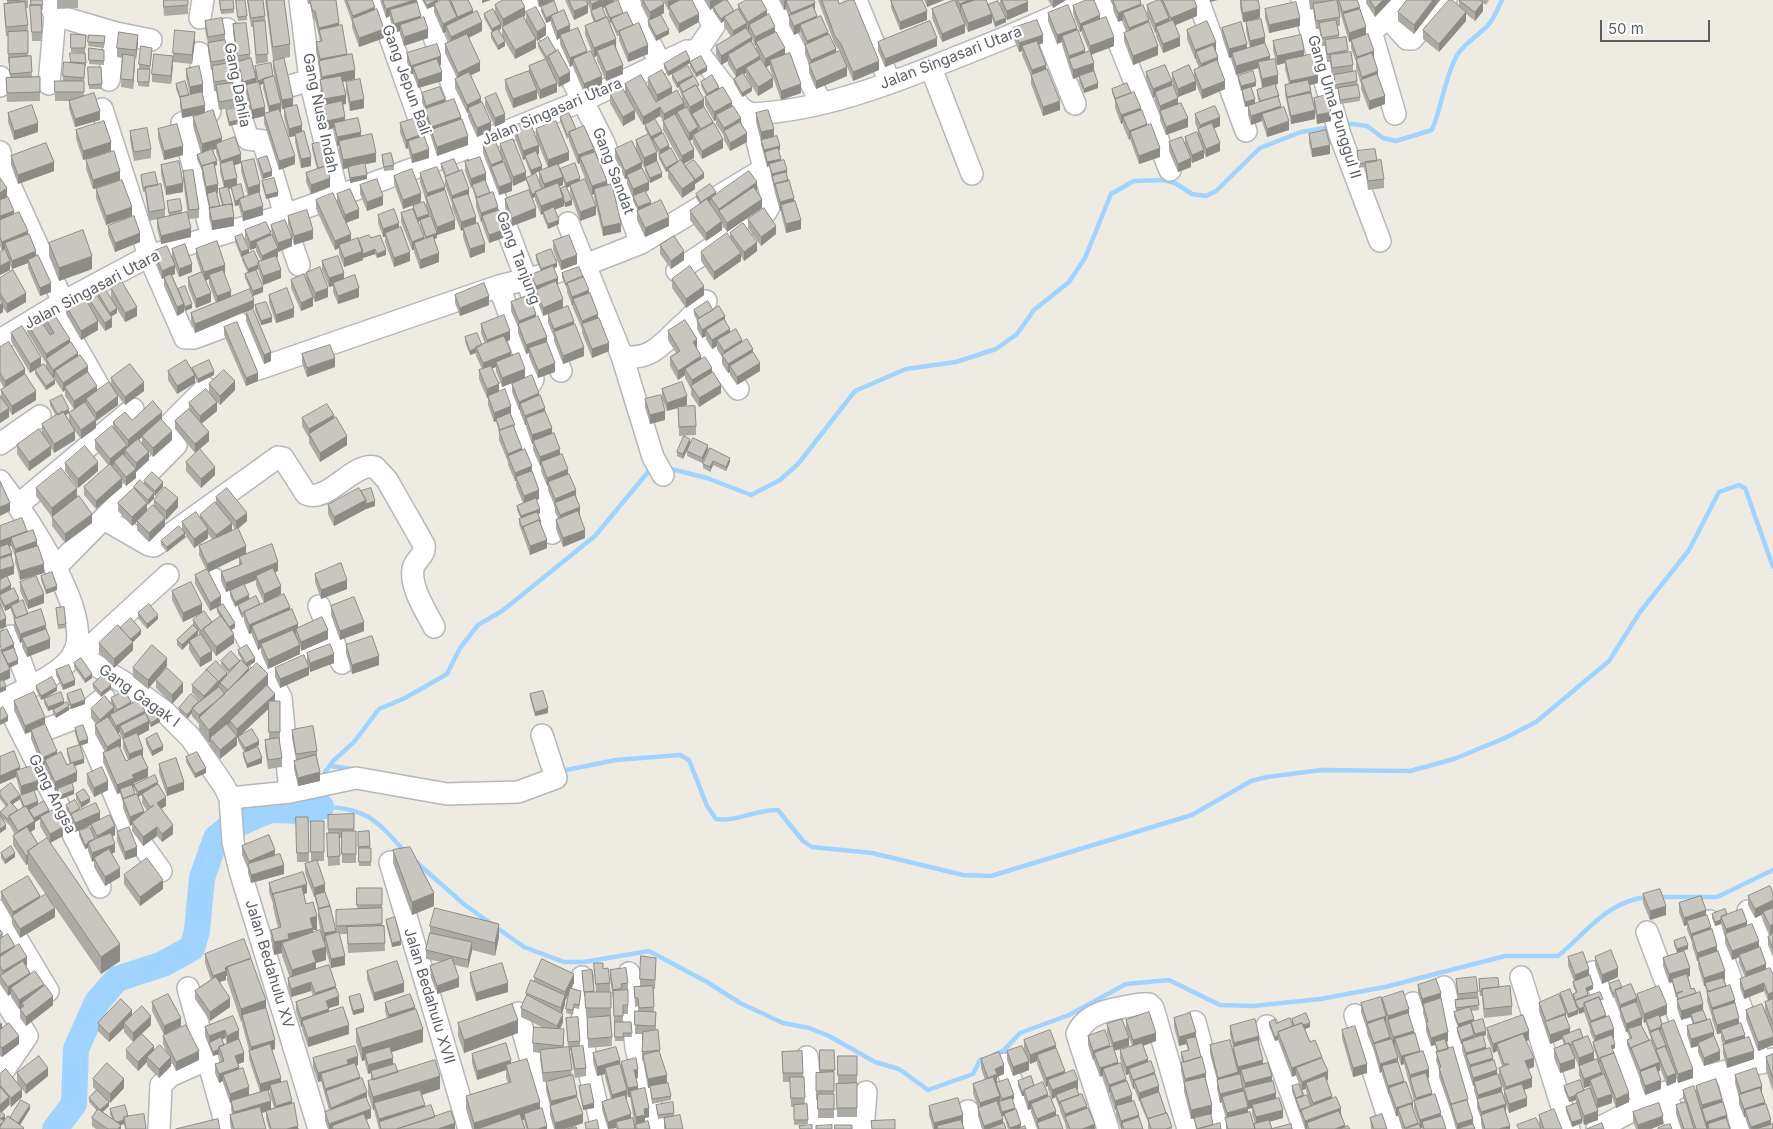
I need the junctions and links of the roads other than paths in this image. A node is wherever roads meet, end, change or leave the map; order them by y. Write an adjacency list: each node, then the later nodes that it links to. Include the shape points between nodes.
1 (300, 0): 45 (street, Gang Nusa Indah, via 300,83)
2 (377, 0): 41 (street, Gang Jepun Bali)
3 (532, 0): 32 (street, Gang Sandat)
4 (628, 0): 26 (street)
5 (699, 0): 23 (street, via 714,26)
6 (770, 0): 33 (street)
7 (856, 0): 29 (street)
8 (1102, 0): 43 (street)
9 (1198, 0): 38 (street)
10 (1302, 0): 49 (street, Gang Uma Punggul II, via 1340,136)
11 (1362, 0): 21 (street)
12 (1403, 0): 17 (street)
13 (1446, 0): 17 (street, via 1412,39 1407,39)
14 (1081, 2): 18 (street, Jalan Singasari Utara)
15 (428, 5): 39 (street, Gang Tanjung)
16 (51, 8): 20 (street); 30 (street)
17 (1387, 17): 21 (street)
18 (1042, 22): 25 (street, Jalan Singasari Utara); 34 (street)
19 (226, 29): 46 (street, Gang Dahlia, via 238,108 248,139 263,141)
20 (116, 33): 22 (street); 28 (street)
21 (1372, 33): 37 (street)
22 (152, 40)
23 (696, 52): 26 (street, Jalan Singasari Utara, via 687,51); 36 (street)
24 (199, 53): 48 (street, via 210,111 182,123)
25 (931, 68): 29 (street, Jalan Singasari Utara); 44 (street)
26 (660, 70): 32 (street, Jalan Singasari Utara)
27 (0, 76): 31 (street)
28 (109, 80)
29 (890, 83): 33 (street, Jalan Singasari Utara)
30 (49, 84)
31 (0, 86)
32 (584, 100): 39 (street, Jalan Singasari Utara); 50 (street, Gang Sandat, via 604,143)
33 (821, 103): 36 (street, Jalan Singasari Utara)
34 (1075, 104)
35 (102, 109): 51 (street)
36 (750, 114): 42 (street)
37 (1395, 114)
38 (1246, 131)
39 (475, 145): 41 (street, Jalan Singasari Utara); 55 (street, Gang Tanjung)
40 (0, 152): 58 (street, via 4,172)
41 (434, 161): 45 (street, Jalan Singasari Utara)
42 (764, 169): 50 (street); 54 (street, via 771,199 766,212)
43 (1170, 170)
44 (972, 174)
45 (338, 197): 46 (street, Jalan Singasari Utara)
46 (284, 215): 48 (street, Jalan Singasari Utara); 52 (street)
47 (568, 223): 53 (street)
48 (212, 237): 51 (street, Jalan Singasari Utara)
49 (1380, 241)
50 (641, 243): 53 (street)
51 (149, 256): 56 (street, via 182,335 194,338 237,322 258,369); 58 (street, Jalan Singasari Utara)
52 (299, 264)
53 (586, 265): 55 (street); 61 (street)
54 (677, 271)
55 (527, 279): 56 (street); 62 (street, Gang Tanjung)
56 (499, 286): 74 (street, via 533,379 506,392)
57 (706, 301): 59 (street)
58 (59, 305): 60 (street, Jalan Singasari Utara); 65 (street)
59 (687, 322): 61 (street, via 649,354 634,358); 64 (street)
60 (0, 340)
61 (622, 356): 69 (street)
62 (561, 372)
63 (206, 388): 72 (street, via 168,426 176,445)
64 (738, 389)
65 (102, 392)
66 (133, 409): 71 (street)
67 (40, 416): 68 (street)
68 (0, 444)
69 (658, 466)
70 (0, 481): 71 (street)
71 (23, 513): 73 (street); 75 (street)
72 (104, 519): 75 (street); 79 (street, via 154,546 278,457 283,458 306,494 312,496 366,466 375,467 382,472 424,545 424,554 414,566 413,578)
73 (7, 531)
74 (552, 533)
75 (55, 568): 81 (street, via 70,597)
76 (168, 575): 81 (street)
77 (214, 579): 82 (street)
78 (319, 606): 82 (street, via 337,654)
79 (434, 627)
80 (11, 636): 83 (street)
81 (78, 653): 83 (street); 90 (street, Gang Gagak I, via 178,723 202,752)
82 (267, 672): 89 (street, via 281,698)
83 (30, 687): 85 (street)
84 (104, 698): 86 (street)
85 (2, 701): 88 (street, Gang Angsa)
86 (81, 716): 88 (street); 92 (street, via 127,824)
87 (542, 735): 89 (street, via 556,778 518,792 447,794 360,778)
88 (24, 738): 93 (street, Gang Angsa)
89 (290, 792): 90 (street)
90 (230, 804): 126 (street, Jalan Bedahulu XV, via 240,871)
91 (390, 862): 127 (street, Jalan Bedahulu XVII)
92 (161, 871)
93 (100, 887)
94 (0, 911): 105 (street)
95 (1748, 912): 100 (street)
96 (1710, 921): 114 (street)
97 (1647, 932): 118 (street)
98 (1593, 972): 121 (street)
99 (629, 973): 130 (street, via 636,1048)
100 (1773, 975)
101 (582, 977): 129 (street, via 583,1044)
102 (1520, 977): 139 (street)
103 (1444, 987): 138 (street)
104 (188, 988): 113 (street)
105 (48, 991)
106 (0, 992): 116 (street, via 28,1036)
107 (1413, 1003): 137 (street)
108 (518, 1012): 128 (street)
109 (1356, 1015): 136 (street)
110 (1195, 1022): 134 (street)
111 (1267, 1026): 135 (street)
112 (807, 1057): 123 (street, via 814,1120)
113 (208, 1059): 124 (street, via 170,1076 161,1085); 125 (street)
114 (1767, 1062): 117 (street)
115 (1005, 1064): 131 (street)
116 (2, 1068)
117 (1726, 1071): 118 (street); 142 (street)
118 (1702, 1078): 120 (street)
119 (866, 1092): 123 (street)
120 (1666, 1092): 121 (street); 141 (street)
121 (1644, 1106): 122 (street)
122 (1624, 1123): 140 (street)
123 (864, 1125)
124 (159, 1129)
125 (227, 1129)
126 (319, 1129)
127 (469, 1129)
128 (550, 1129)
129 (602, 1129)
130 (657, 1129)
131 (1030, 1129)
132 (1108, 1129): 133 (street, via 1077,1034 1083,1023 1093,1016 1149,1004)
133 (1188, 1129)
134 (1223, 1129)
135 (1304, 1129)
136 (1392, 1129)
137 (1450, 1129)
138 (1481, 1129)
139 (1569, 1129)
140 (1597, 1129)
141 (1677, 1129)
142 (1742, 1129)

